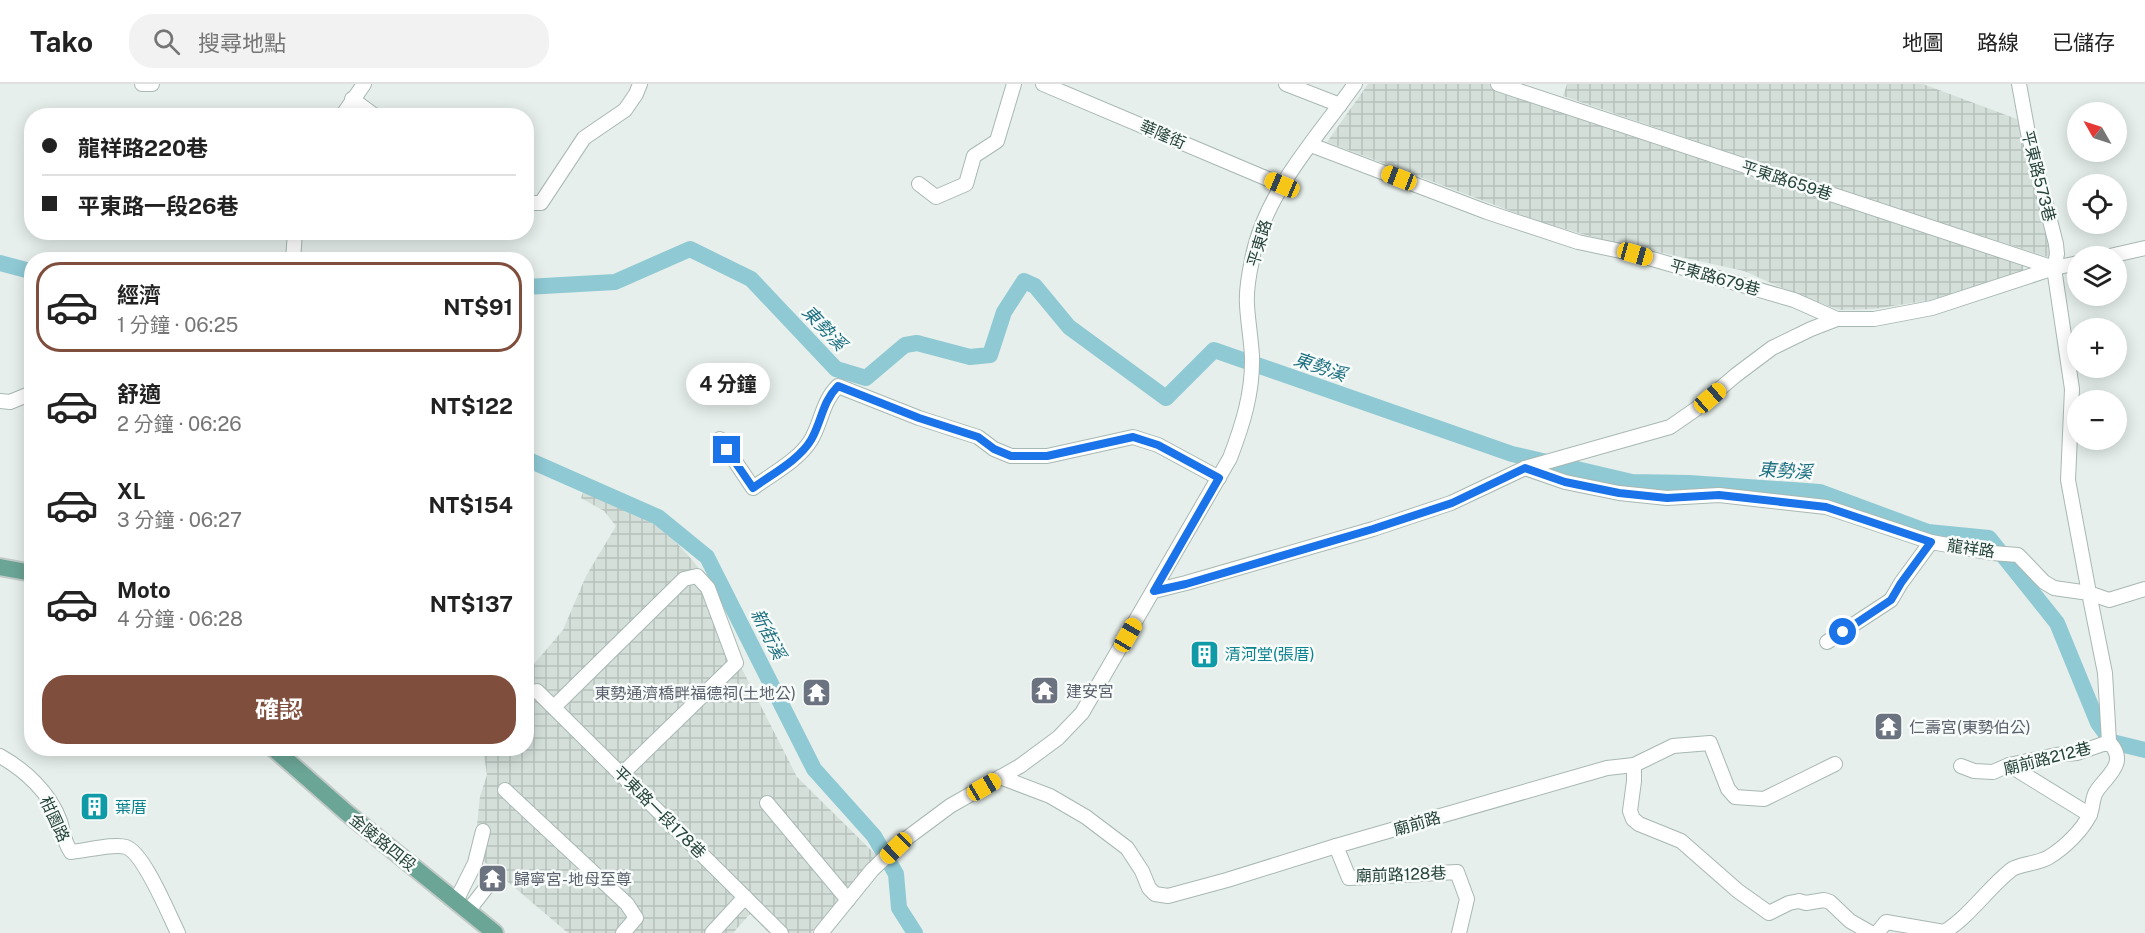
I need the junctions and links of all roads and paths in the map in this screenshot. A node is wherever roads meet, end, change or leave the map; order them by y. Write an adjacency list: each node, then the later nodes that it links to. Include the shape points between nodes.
1 (142, 84): 2 (street)
2 (152, 84)
3 (364, 84): 11 (street)
4 (640, 84): 18 (street, via 625,110 584,138 541,203)
5 (1014, 84): 16 (street, via 997,141 974,156 966,184 936,197)
6 (1043, 84): 17 (street, 華隆街)
7 (1355, 84): 12 (street, 平東路)
8 (1498, 84): 22 (street, 平東路659巷)
9 (2019, 84): 22 (street, 平東路573巷, via 2056,244)
10 (1292, 85): 12 (street)
11 (352, 99): 13 (street); 14 (street)
12 (1340, 105): 15 (street, 平東路)
13 (347, 108)
14 (364, 108)
15 (1311, 145): 17 (street, 平東路); 23 (street, 平東路679巷, via 1578,242 1635,254 1794,300)
16 (919, 184)
17 (1282, 185): 28 (street, 平東路, via 1252,259 1247,303 1252,357 1250,394 1242,426)
18 (534, 203)
19 (2145, 248): 20 (street)
20 (2127, 252)
21 (2067, 265): 22 (street)
22 (2054, 268): 23 (street, 平東路679巷, via 1932,308 1874,319); 34 (street, 平東路573巷, via 2072,389 2068,480)
23 (1837, 319): 27 (street, via 1772,348 1670,427)
24 (24, 396): 25 (street)
25 (0, 401)
26 (720, 439): 28 (street, via 753,488 801,453 811,440 829,395 838,386 978,437 1011,456 1047,456 1133,437 1158,445)
27 (1525, 468): 29 (street, 龍祥路, via 1565,482 1619,493 1667,498 1719,495 1826,507); 33 (street, via 1452,503)
28 (1219, 478): 33 (street, 平東路)
29 (1931, 542): 34 (street, 龍祥路, via 2018,555 2054,588); 35 (street, via 1891,600)
30 (0, 567): 31 (main road)
31 (24, 572)
32 (2145, 589): 34 (street, 龍祥路, via 2109,600)
33 (1154, 591): 46 (street, 平東路, via 1082,713 1058,738)
34 (2089, 593): 38 (street, 平東路573巷, via 2105,674)
35 (1827, 642)
36 (537, 692): 37 (street, 平東路一段178巷)
37 (554, 707): 45 (street, 平東路一段178巷); 45 (street, via 684,579 697,576 708,588 736,663)
38 (2109, 738): 43 (street, 廟前路212巷, via 2077,753); 49 (street, 廟前路212巷, via 2117,760 2114,772 2095,794)
39 (0, 756): 56 (street, 柑園路, via 17,766 47,797 71,852 119,846 138,856 157,886)
40 (282, 756): 55 (main road, 金陵路四段)
41 (1835, 764): 42 (street, 廟前路, via 1764,799 1735,797 1710,743 1673,746)
42 (1634, 765): 51 (street, 廟前路, via 1607,768); 63 (street, via 1630,811 1638,824 1681,841 1769,913 1790,903 1824,900)
43 (2009, 765): 44 (street, 廟前路212巷, via 1993,772); 49 (street)
44 (1961, 766)
45 (622, 774): 53 (street, 平東路一段178巷)
46 (1000, 777): 51 (street, 廟前路, via 1050,796 1127,848 1155,894 1168,896); 54 (street, 平東路, via 950,806 899,844)
47 (505, 790): 58 (street, via 627,904 636,918)
48 (767, 803): 54 (street)
49 (2090, 815): 64 (street, 廟前路212巷, via 2066,844 2032,865 2013,867 1956,925 1944,932 1886,922)
50 (483, 831): 55 (street)
51 (1336, 846): 62 (street, 廟前路128巷, via 1349,878 1457,872 1467,899)
52 (489, 884): 55 (street)
53 (746, 897): 59 (street); 60 (street, 平東路一段178巷)
54 (848, 900): 61 (street, 平東路)
55 (462, 906): 57 (main road, 金陵路四段)
56 (178, 933)
57 (495, 933)
58 (623, 933)
59 (712, 933)
60 (781, 933)
61 (821, 933)
62 (1459, 933)
63 (1872, 933)
64 (1877, 933)

